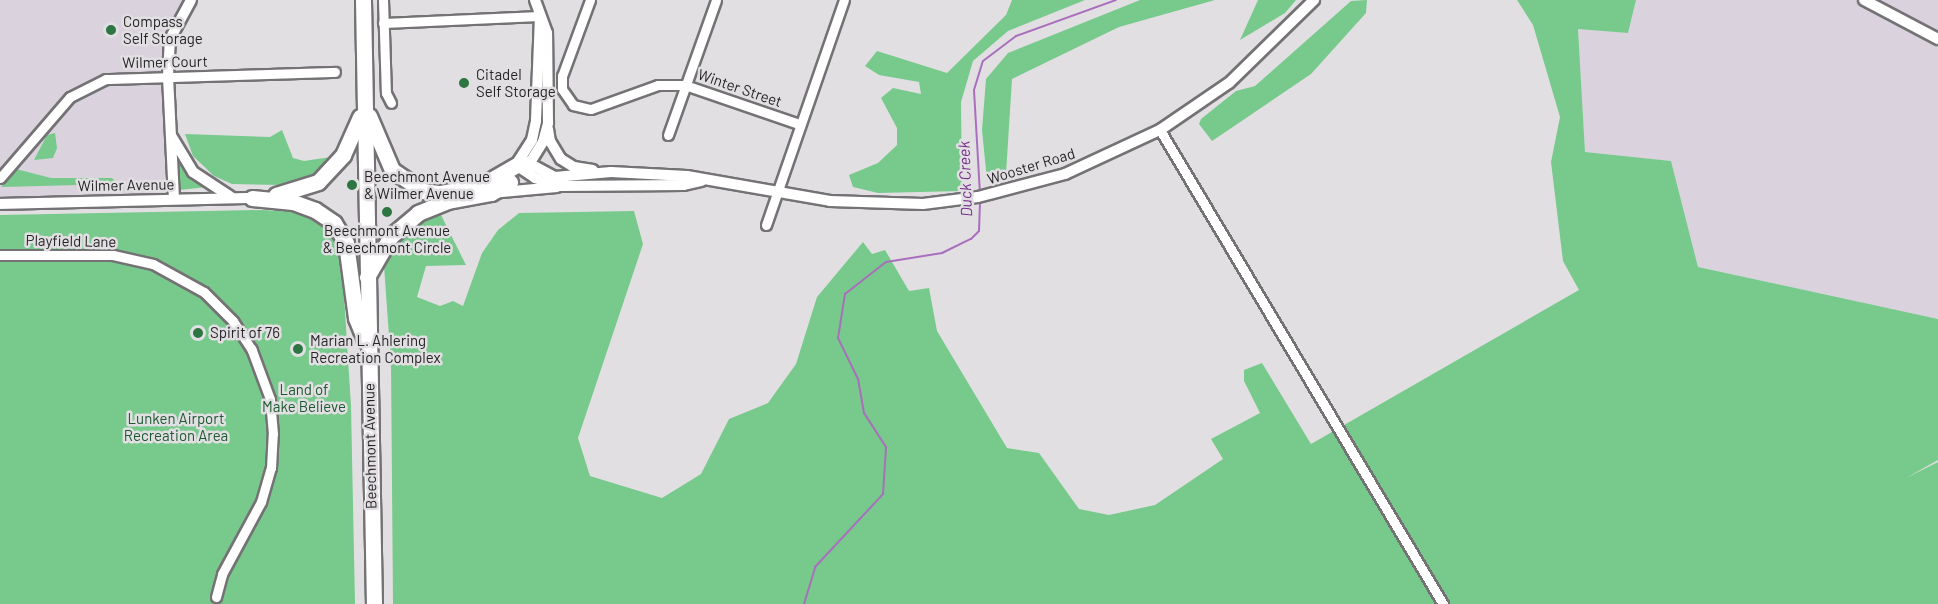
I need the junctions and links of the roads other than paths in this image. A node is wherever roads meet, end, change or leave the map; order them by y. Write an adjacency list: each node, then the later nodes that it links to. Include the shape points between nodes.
1 (191, 0): 14 (street, via 170,39)
2 (363, 0): 16 (highway, Beechmont Avenue)
3 (383, 0): 11 (street)
4 (535, 0): 10 (street)
5 (590, 0): 15 (street, Winter Street, via 562,76 567,99 580,108 602,105 658,85)
6 (716, 0): 15 (street)
7 (844, 0): 19 (street)
8 (1314, 0): 20 (street, Wooster Road, via 1229,83)
9 (1864, 0): 12 (street)
10 (540, 16): 11 (street); 18 (street, via 547,33); 23 (street, via 536,121)
11 (383, 23): 17 (street, via 386,93)
12 (1938, 39)
13 (335, 72): 14 (street, Wilmer Court)
14 (168, 76): 22 (street); 25 (street, Wilmer Court, via 114,77 84,88 64,104)
15 (685, 85): 19 (street, Winter Street); 21 (street)
16 (364, 101): 23 (highway, via 392,170 423,191 440,193 482,185); 31 (highway, via 355,134 343,155 318,182 291,193); 36 (highway, Beechmont Avenue)
17 (391, 103)
18 (548, 123): 23 (street, via 543,142); 24 (street, via 553,148 567,164)
19 (799, 124): 28 (street)
20 (1160, 130): 28 (street, Wooster Road, via 1099,160 1005,192 943,202 830,201); 40 (street)
21 (668, 135)
22 (171, 136): 30 (street, via 194,172 214,189); 32 (street)
23 (523, 165): 24 (street, Wooster Road, via 555,177); 27 (street, Wooster Road); 29 (highway)
24 (611, 172): 26 (street, Wooster Road, via 687,176)
25 (0, 178)
26 (702, 181): 27 (street, Wooster Road, via 684,186); 28 (street, Wooster Road)
27 (560, 186): 29 (street)
28 (780, 190): 34 (street)
29 (490, 193): 36 (highway, via 448,201 418,213 391,236)
30 (234, 198): 31 (street, Wilmer Avenue); 32 (street, Wilmer Avenue)
31 (252, 198): 37 (highway, via 293,202 334,223 346,243 356,318)
32 (174, 199): 33 (street, Wilmer Avenue)
33 (0, 204)
34 (766, 225)
35 (0, 255): 38 (street, Playfield Lane, via 113,255 153,264 204,292 232,321 251,349 270,399 271,468 261,502 222,574)
36 (367, 277): 37 (highway, Beechmont Avenue)
37 (369, 350): 39 (highway, Beechmont Avenue)
38 (216, 597)
39 (374, 604)
40 (1443, 604)

